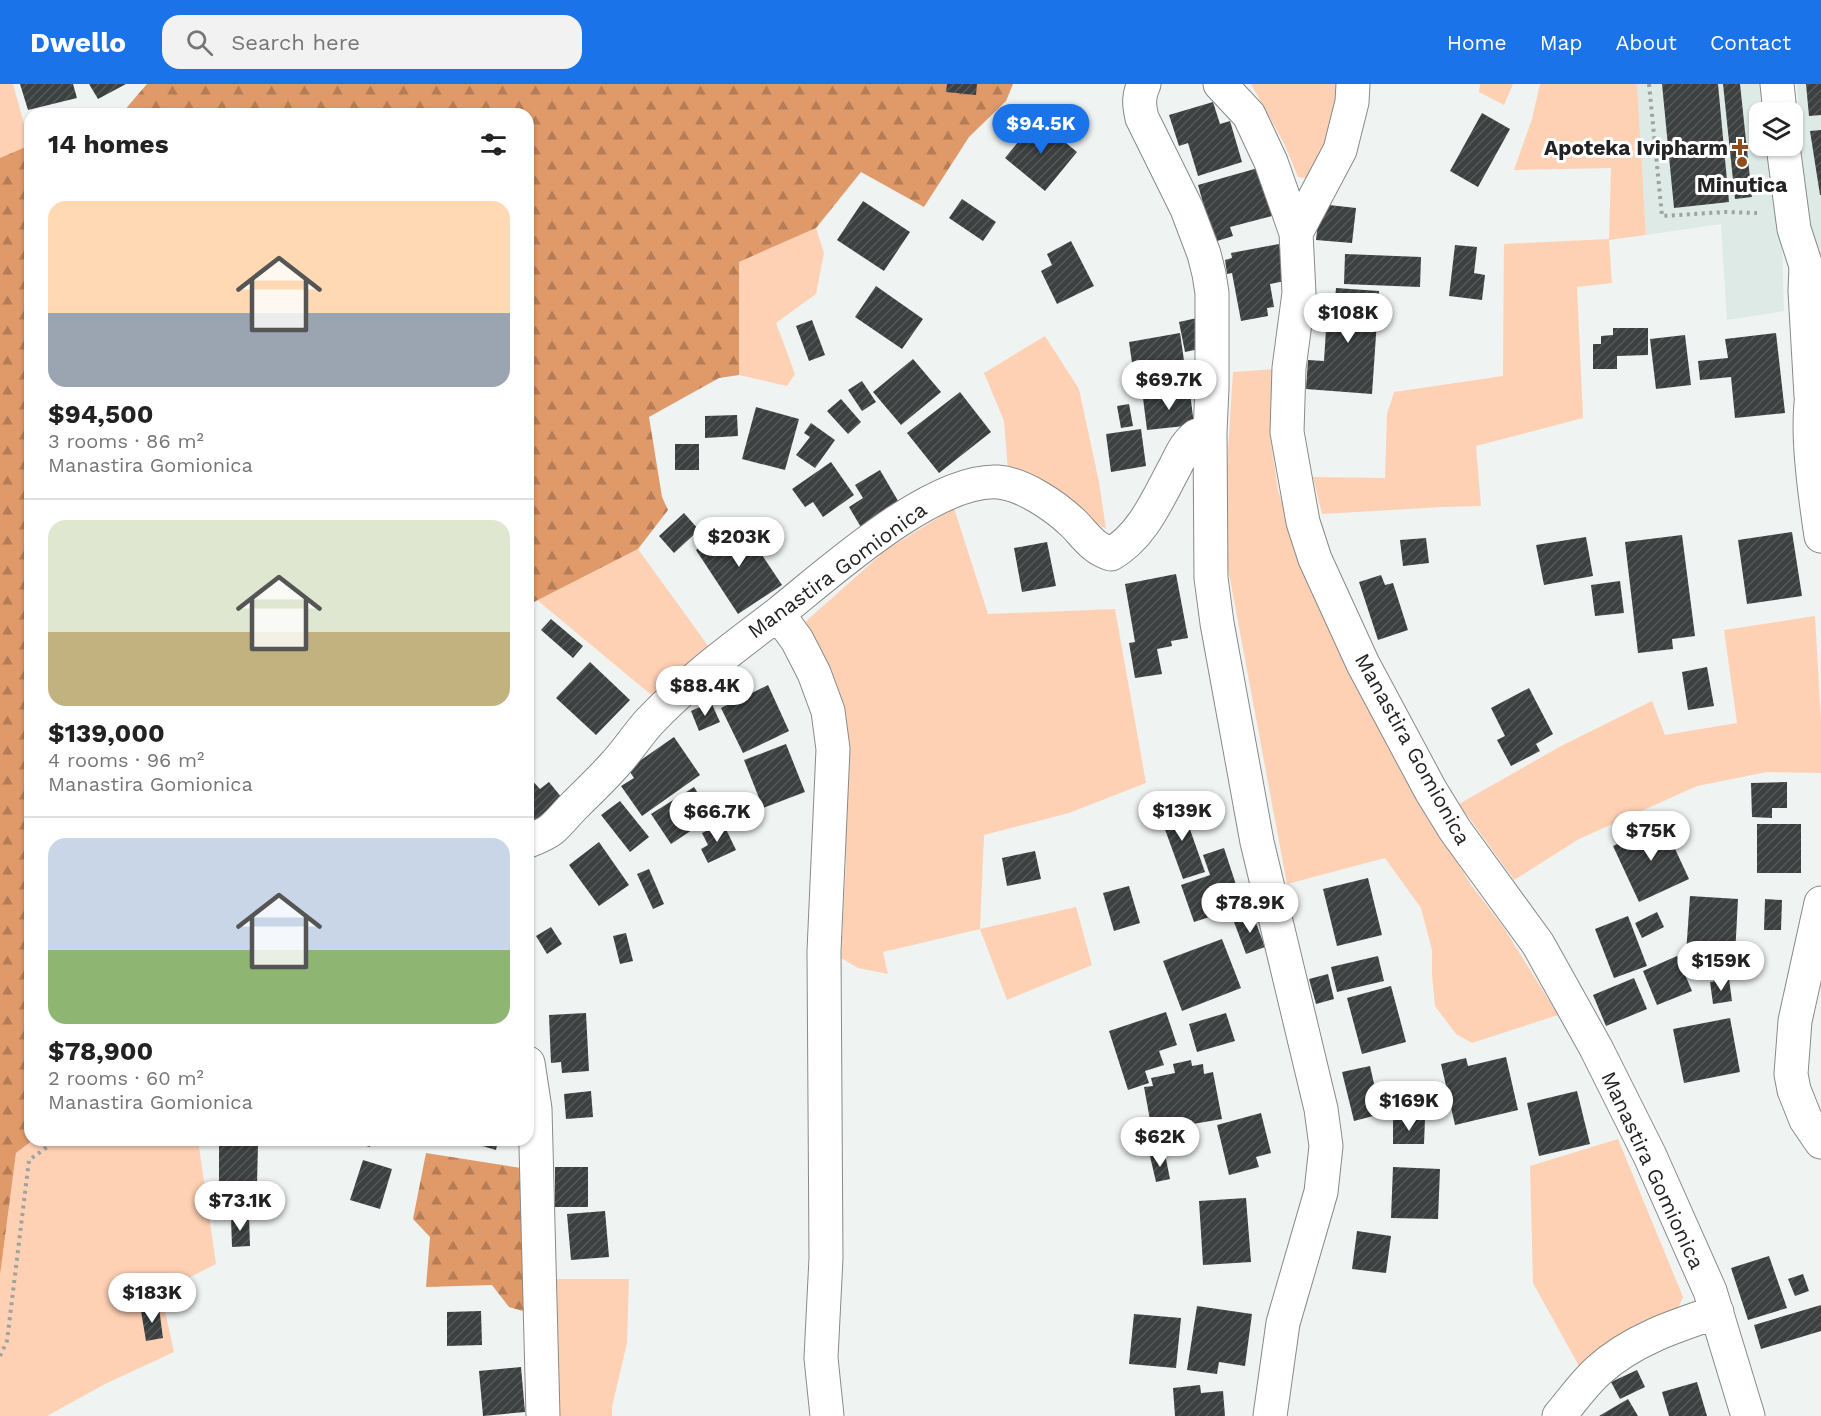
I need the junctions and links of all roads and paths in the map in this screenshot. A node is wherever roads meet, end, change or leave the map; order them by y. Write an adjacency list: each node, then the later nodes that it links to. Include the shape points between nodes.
1 (1144, 84): 13 (street, via 1139,95 1142,118 1187,209 1209,274)
2 (1220, 84): 9 (street, Manastira Gomionica, via 1249,115 1271,162)
3 (1353, 84): 9 (street, via 1340,150)
4 (1649, 84): 8 (path, via 1662,216)
5 (1777, 84): 6 (street)
6 (1779, 102)
7 (1784, 156): 10 (street, via 1790,213)
8 (1726, 212)
9 (1296, 233): 21 (street, Manastira Gomionica, via 1299,293 1289,368 1287,432 1304,522 1316,559 1364,664 1431,791 1538,944 1596,1048 1650,1156)
10 (1806, 266): 11 (street); 12 (street, via 1805,291)
11 (1821, 299)
12 (1816, 385): 14 (street, via 1812,452)
13 (1210, 432): 15 (street, Manastira Gomionica, via 1197,436 1184,450 1137,533 1111,554 1096,548 1072,521 1016,485 981,482 933,500 897,522); 25 (street, via 1211,578 1217,623 1257,842 1321,1108 1326,1146 1321,1192 1283,1323)
14 (1821, 536)
15 (778, 614): 16 (street, Manastira Gomionica, via 715,661 650,721 616,764 551,830); 24 (street, via 814,673 828,711 833,749 824,951 826,1258 821,1358)
16 (534, 838)
17 (1821, 903): 19 (street, via 1795,1021 1791,1074 1806,1120)
18 (534, 1102): 23 (street)
19 (1821, 1142)
20 (49, 1146): 22 (path, via 29,1160 7,1341)
21 (1717, 1312): 26 (street, via 1662,1331 1624,1352 1599,1370); 27 (street, Manastira Gomionica)
22 (0, 1356)
23 (543, 1416)
24 (827, 1416)
25 (1270, 1416)
26 (1559, 1416)
27 (1748, 1416)

